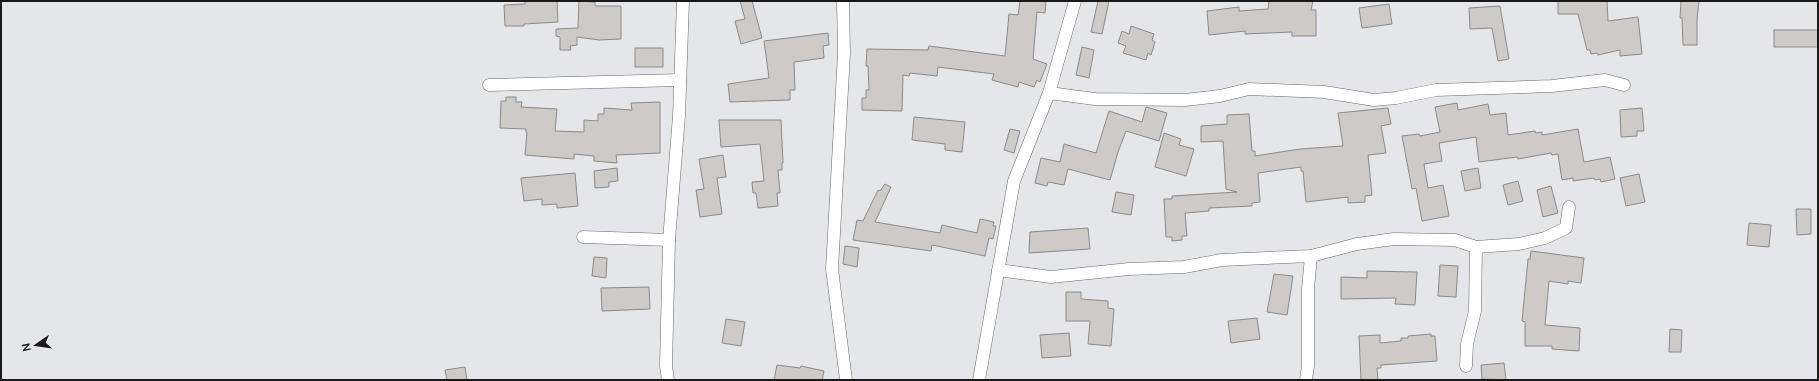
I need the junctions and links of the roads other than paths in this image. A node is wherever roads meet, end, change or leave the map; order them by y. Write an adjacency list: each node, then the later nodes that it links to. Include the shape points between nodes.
1 (683, 1): 4 (street)
2 (843, 1): 16 (street, via 844,54 832,269)
3 (1075, 1): 7 (street)
4 (680, 80): 5 (street); 10 (street)
5 (489, 85)
6 (1624, 85): 7 (street, via 1609,80 1596,80 1552,86 1436,90 1374,100 1324,92 1249,90 1185,100 1096,99)
7 (1049, 93): 13 (street, via 1014,181)
8 (1569, 207): 11 (street, via 1566,228 1546,238 1519,244)
9 (582, 237): 10 (street)
10 (669, 240): 15 (street, via 666,366)
11 (1476, 247): 12 (street, via 1455,240 1394,239 1358,244); 14 (street, via 1475,311 1467,344)
12 (1311, 256): 13 (street, via 1222,260 1184,266 1052,277); 18 (street)
13 (998, 270): 17 (street)
14 (1466, 366)
15 (668, 380)
16 (846, 380)
17 (979, 380)
18 (1306, 380)

